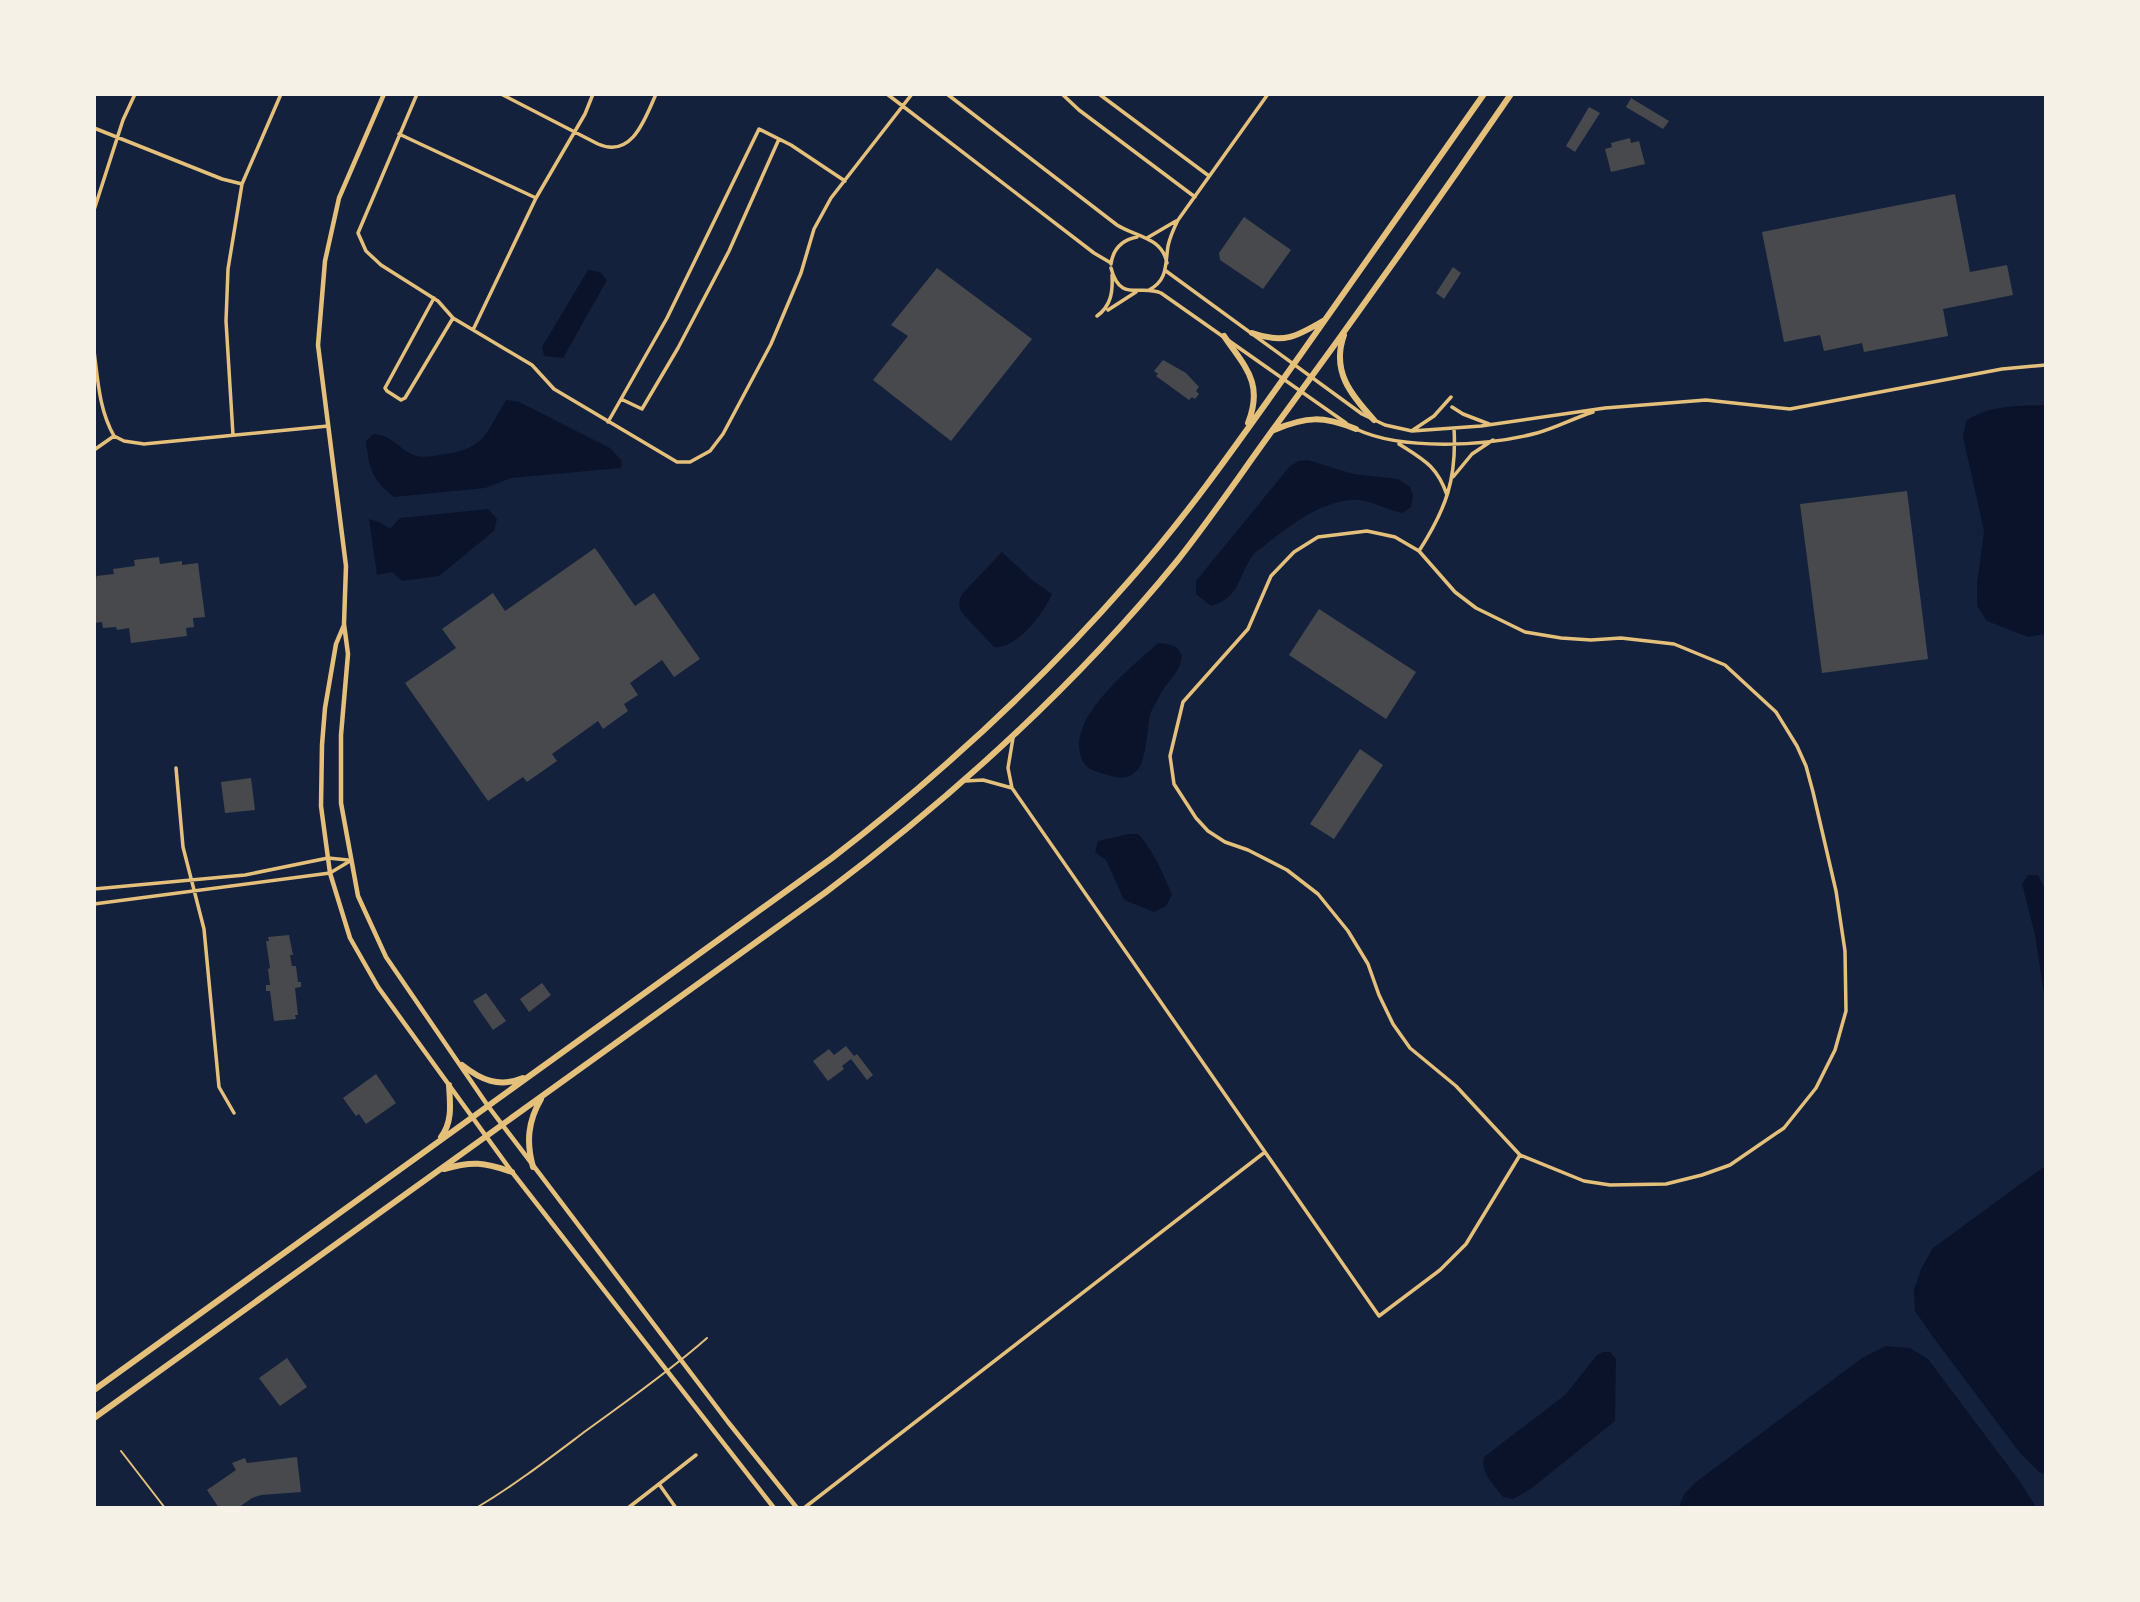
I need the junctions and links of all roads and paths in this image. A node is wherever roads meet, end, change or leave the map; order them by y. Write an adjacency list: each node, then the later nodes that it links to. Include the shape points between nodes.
1 (135, 94): 20 (street)
2 (281, 94): 24 (street)
3 (384, 94): 55 (street, via 339,198 325,261 318,345)
4 (416, 94): 19 (street)
5 (501, 94): 18 (street)
6 (593, 94): 18 (street)
7 (656, 94): 18 (street, via 638,133 624,145 604,147)
8 (887, 94): 16 (street)
9 (912, 94): 16 (street)
10 (947, 94): 29 (street, via 1117,225)
11 (1062, 94): 25 (street)
12 (1099, 94): 22 (street)
13 (1268, 94): 22 (street)
14 (1484, 94): 37 (main road)
15 (1511, 94): 38 (main road)
16 (902, 106): 23 (street); 31 (street)
17 (94, 128): 20 (street)
18 (575, 132): 26 (street)
19 (399, 134): 26 (street); 35 (street, via 358,233 366,251 381,265)
20 (118, 136): 24 (street); 27 (street)
21 (779, 139): 23 (street); 49 (street, via 758,129 667,318); 49 (street, via 729,251 642,409)
22 (1209, 176): 25 (street)
23 (845, 181): 53 (street, via 814,229 771,344 710,451 690,462 677,462)
24 (242, 184): 61 (street, via 228,269 226,321)
25 (1195, 197): 28 (street)
26 (536, 198): 39 (street)
27 (94, 210)
28 (1178, 220): 29 (street); 30 (street, via 1170,237)
29 (1145, 237): 30 (street, via 1160,247); 31 (street, via 1123,242)
30 (1167, 263): 32 (street)
31 (1111, 266): 34 (street, via 1119,284); 34 (street, via 1110,301 1097,316)
32 (1166, 271): 33 (street); 40 (street)
33 (1147, 291): 34 (street); 41 (street, via 1161,293)
34 (1136, 292)
35 (434, 298): 36 (street); 36 (street, via 387,391 405,398)
36 (453, 318): 39 (street)
37 (1325, 320): 40 (main road, via 1288,338); 43 (main road)
38 (1347, 329): 46 (main road); 52 (main road, via 1340,351 1342,375)
39 (473, 330): 53 (street, via 532,365 554,389)
40 (1252, 333): 43 (street)
41 (1224, 336): 45 (street); 60 (main road, via 1246,365 1254,386)
42 (94, 351): 62 (street, via 100,401)
43 (1294, 364): 45 (main road); 46 (street)
44 (2046, 365): 51 (street, via 2002,369 1790,409 1706,400)
45 (1284, 377): 47 (street); 60 (main road)
46 (1311, 377): 47 (main road); 52 (street)
47 (1302, 390): 57 (street); 59 (main road)
48 (1451, 397): 58 (street, via 1434,416)
49 (621, 399): 53 (street)
50 (1452, 407): 54 (street)
51 (1605, 408): 54 (street); 63 (street, via 1538,432)
52 (1374, 420): 58 (street)
53 (608, 422)
54 (1491, 424): 56 (street)
55 (328, 426): 61 (street); 70 (street, via 345,566)
56 (1454, 428): 58 (street); 65 (street)
57 (1356, 429): 59 (main road, via 1312,418); 64 (street)
58 (1412, 430)
59 (1272, 431): 71 (main road, via 1170,569 1085,665)
60 (1245, 433): 83 (main road, via 1106,607 1027,691 940,771 832,858)
61 (233, 435): 62 (street, via 144,444)
62 (114, 436): 66 (street)
63 (1494, 440): 65 (street); 67 (street, via 1472,454)
64 (1398, 442): 65 (street); 68 (street, via 1428,462 1441,478)
65 (1455, 443): 67 (street)
66 (94, 450)
67 (1451, 479): 68 (street)
68 (1447, 497): 69 (street, via 1438,522)
69 (1419, 551): 93 (street, via 1395,537 1367,531 1318,537 1294,552 1271,576 1248,629 1182,702 1170,756 1174,784 1208,831 1287,870 1318,894 1368,964 1392,1024 1410,1048 1456,1086); 93 (street, via 1455,592 1525,632 1674,644 1725,665 1776,712 1797,746 1813,792 1836,891 1845,951 1846,1011 1835,1050 1816,1088 1784,1128 1730,1165 1666,1184 1584,1181)
70 (344, 624): 75 (street, via 335,644 322,745 321,806); 76 (street, via 348,654 341,803)
71 (1013, 736): 73 (main road); 74 (street)
72 (176, 768): 78 (street, via 183,847)
73 (963, 782): 74 (street, via 993,782); 85 (main road, via 826,892)
74 (1012, 788): 92 (street)
75 (328, 858): 76 (street); 77 (street); 78 (street, via 245,875)
76 (350, 861): 77 (street); 82 (street, via 358,896 386,957)
77 (330, 873): 80 (street); 84 (street, via 350,938 378,987)
78 (192, 880): 79 (street); 80 (street)
79 (94, 889)
80 (195, 892): 81 (street); 87 (street, via 204,929 219,1087)
81 (94, 904)
82 (462, 1065): 83 (main road, via 479,1079 499,1083); 86 (street)
83 (531, 1075): 86 (main road)
84 (449, 1085): 88 (street); 91 (main road, via 449,1117)
85 (542, 1097): 89 (main road); 94 (main road, via 529,1128)
86 (488, 1106): 88 (main road); 89 (street)
87 (234, 1113)
88 (473, 1117): 90 (street); 91 (main road)
89 (503, 1125): 90 (main road); 94 (street)
90 (486, 1137): 95 (main road); 96 (street)
91 (437, 1143): 100 (main road)
92 (1265, 1152): 93 (street, via 1379,1316 1466,1244); 111 (street)
93 (1520, 1155)
94 (533, 1167): 98 (street)
95 (439, 1171): 96 (main road, via 469,1162); 101 (main road)
96 (512, 1172): 99 (street)
97 (708, 1338): 98 (lane)
98 (681, 1361): 99 (lane); 110 (street)
99 (667, 1371): 106 (lane); 109 (street)
100 (94, 1391)
101 (94, 1418)
102 (121, 1451): 105 (lane)
103 (696, 1455): 104 (street)
104 (659, 1484): 107 (street); 108 (street)
105 (165, 1507)
106 (476, 1507)
107 (628, 1507)
108 (676, 1507)
109 (774, 1507)
110 (797, 1507)
111 (804, 1507)

